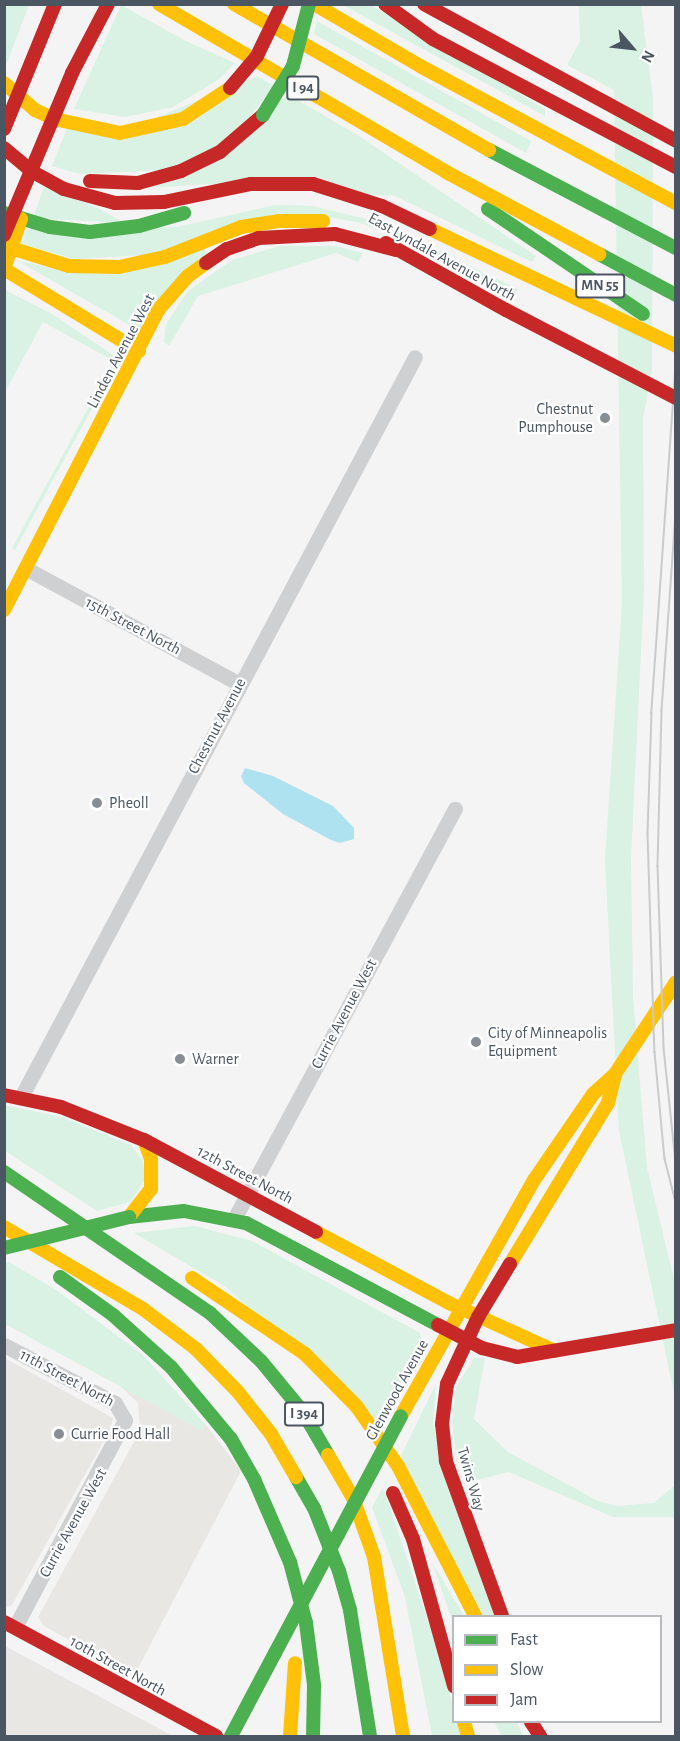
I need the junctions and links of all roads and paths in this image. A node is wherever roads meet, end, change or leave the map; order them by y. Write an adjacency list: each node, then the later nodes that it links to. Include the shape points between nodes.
1 (55, 4): 13 (main road, bridge)
2 (95, 4): 11 (main road)
3 (108, 4): 11 (main road)
4 (159, 4): 18 (main road, I 94)
5 (234, 4): 24 (main road, I 94, via 520,168)
6 (282, 4): 12 (main road, bridge, via 264,45 230,88 183,119 120,133 92,130 35,110)
7 (309, 4): 16 (main road, bridge, via 293,66 262,115 232,144 208,159 138,183 80,179)
8 (314, 4): 20 (main road)
9 (385, 4): 17 (main road, via 433,39)
10 (423, 4): 15 (main road)
11 (72, 73): 14 (main road, bridge)
12 (4, 83)
13 (4, 129)
14 (46, 140): 22 (main road, bridge); 26 (main road, bridge)
15 (675, 141)
16 (7, 151): 19 (main road, via 64,189 108,202 164,202 251,184 283,183 313,184)
17 (675, 168)
18 (446, 172): 27 (main road, I 94); 28 (main road, MN 55, via 524,237)
19 (349, 195): 21 (main road, via 262,194 104,231 63,229); 29 (main road, via 382,206)
20 (675, 203)
21 (4, 213)
22 (4, 235)
23 (4, 246): 25 (main road, East Lyndale Avenue North, via 69,266 119,267 165,257 241,227 306,220 334,222 373,234)
24 (675, 248)
25 (396, 250): 30 (main road, Linden Avenue West, via 335,234 281,236 242,243 213,257 178,286 158,310); 32 (main road, East Lyndale Avenue North, bridge)
26 (4, 269): 30 (main road)
27 (675, 295)
28 (675, 335)
29 (675, 346)
30 (139, 351): 33 (main road, Linden Avenue West)
31 (415, 357): 35 (street, Chestnut Avenue)
32 (675, 398)
33 (27, 568): 34 (main road, Linden Avenue West); 35 (street, 15th Street North)
34 (4, 610)
35 (240, 684): 40 (street, Chestnut Avenue)
36 (455, 809): 43 (street, Currie Avenue West)
37 (675, 982): 38 (main road, Glenwood Avenue)
38 (615, 1074): 53 (main road, Glenwood Avenue, via 593,1094 534,1180); 54 (main road, Glenwood Avenue, via 608,1103)
39 (4, 1095): 40 (main road, 12th Street North)
40 (21, 1097): 41 (main road, 12th Street North, via 100,1120)
41 (144, 1140): 43 (main road, 12th Street North); 45 (main road, via 151,1159 151,1189)
42 (4, 1172): 44 (main road, I 394)
43 (247, 1194): 46 (street, Currie Avenue West); 53 (main road, 12th Street North)
44 (42, 1198): 49 (main road); 64 (main road, I 394, via 183,1292 237,1335 261,1360 322,1440 352,1498)
45 (129, 1217): 46 (main road, via 184,1211); 50 (main road, bridge)
46 (234, 1220): 55 (main road, via 259,1228)
47 (4, 1227): 75 (main road, I 394, via 136,1304 196,1349 232,1384 271,1434 314,1508 339,1571 350,1610)
48 (4, 1233): 63 (main road, via 113,1315 177,1373 231,1439)
49 (125, 1237)
50 (4, 1248)
51 (183, 1273): 52 (main road)
52 (222, 1297): 60 (main road); 65 (main road, via 305,1354 357,1407 402,1473)
53 (460, 1307): 54 (main road, 12th Street North); 55 (main road, Glenwood Avenue)
54 (478, 1317): 57 (main road, Twins Way); 59 (main road, 12th Street North)
55 (449, 1330): 57 (main road); 72 (main road, Glenwood Avenue, bridge)
56 (675, 1330): 59 (main road)
57 (465, 1339): 59 (main road, via 517,1357); 66 (main road, Twins Way, via 447,1384 442,1424 446,1461)
58 (4, 1345): 61 (street, 11th Street North, via 115,1403)
59 (555, 1351)
60 (300, 1370)
61 (125, 1416): 67 (street, Currie Avenue West, via 117,1442)
62 (355, 1431): 68 (main road, via 390,1486 413,1539)
63 (275, 1522): 73 (main road, via 286,1571 295,1652); 74 (main road, via 290,1562 310,1647)
64 (374, 1557): 76 (main road, I 394); 77 (main road, via 398,1630)
65 (473, 1615)
66 (501, 1615)
67 (10, 1624): 71 (main road, 10th Street North)
68 (452, 1682)
69 (532, 1723): 78 (main road)
70 (542, 1723): 79 (main road)
71 (216, 1737)
72 (231, 1737)
73 (290, 1737)
74 (313, 1737)
75 (370, 1737)
76 (403, 1737)
77 (418, 1737)
78 (540, 1737)
79 (548, 1737)

